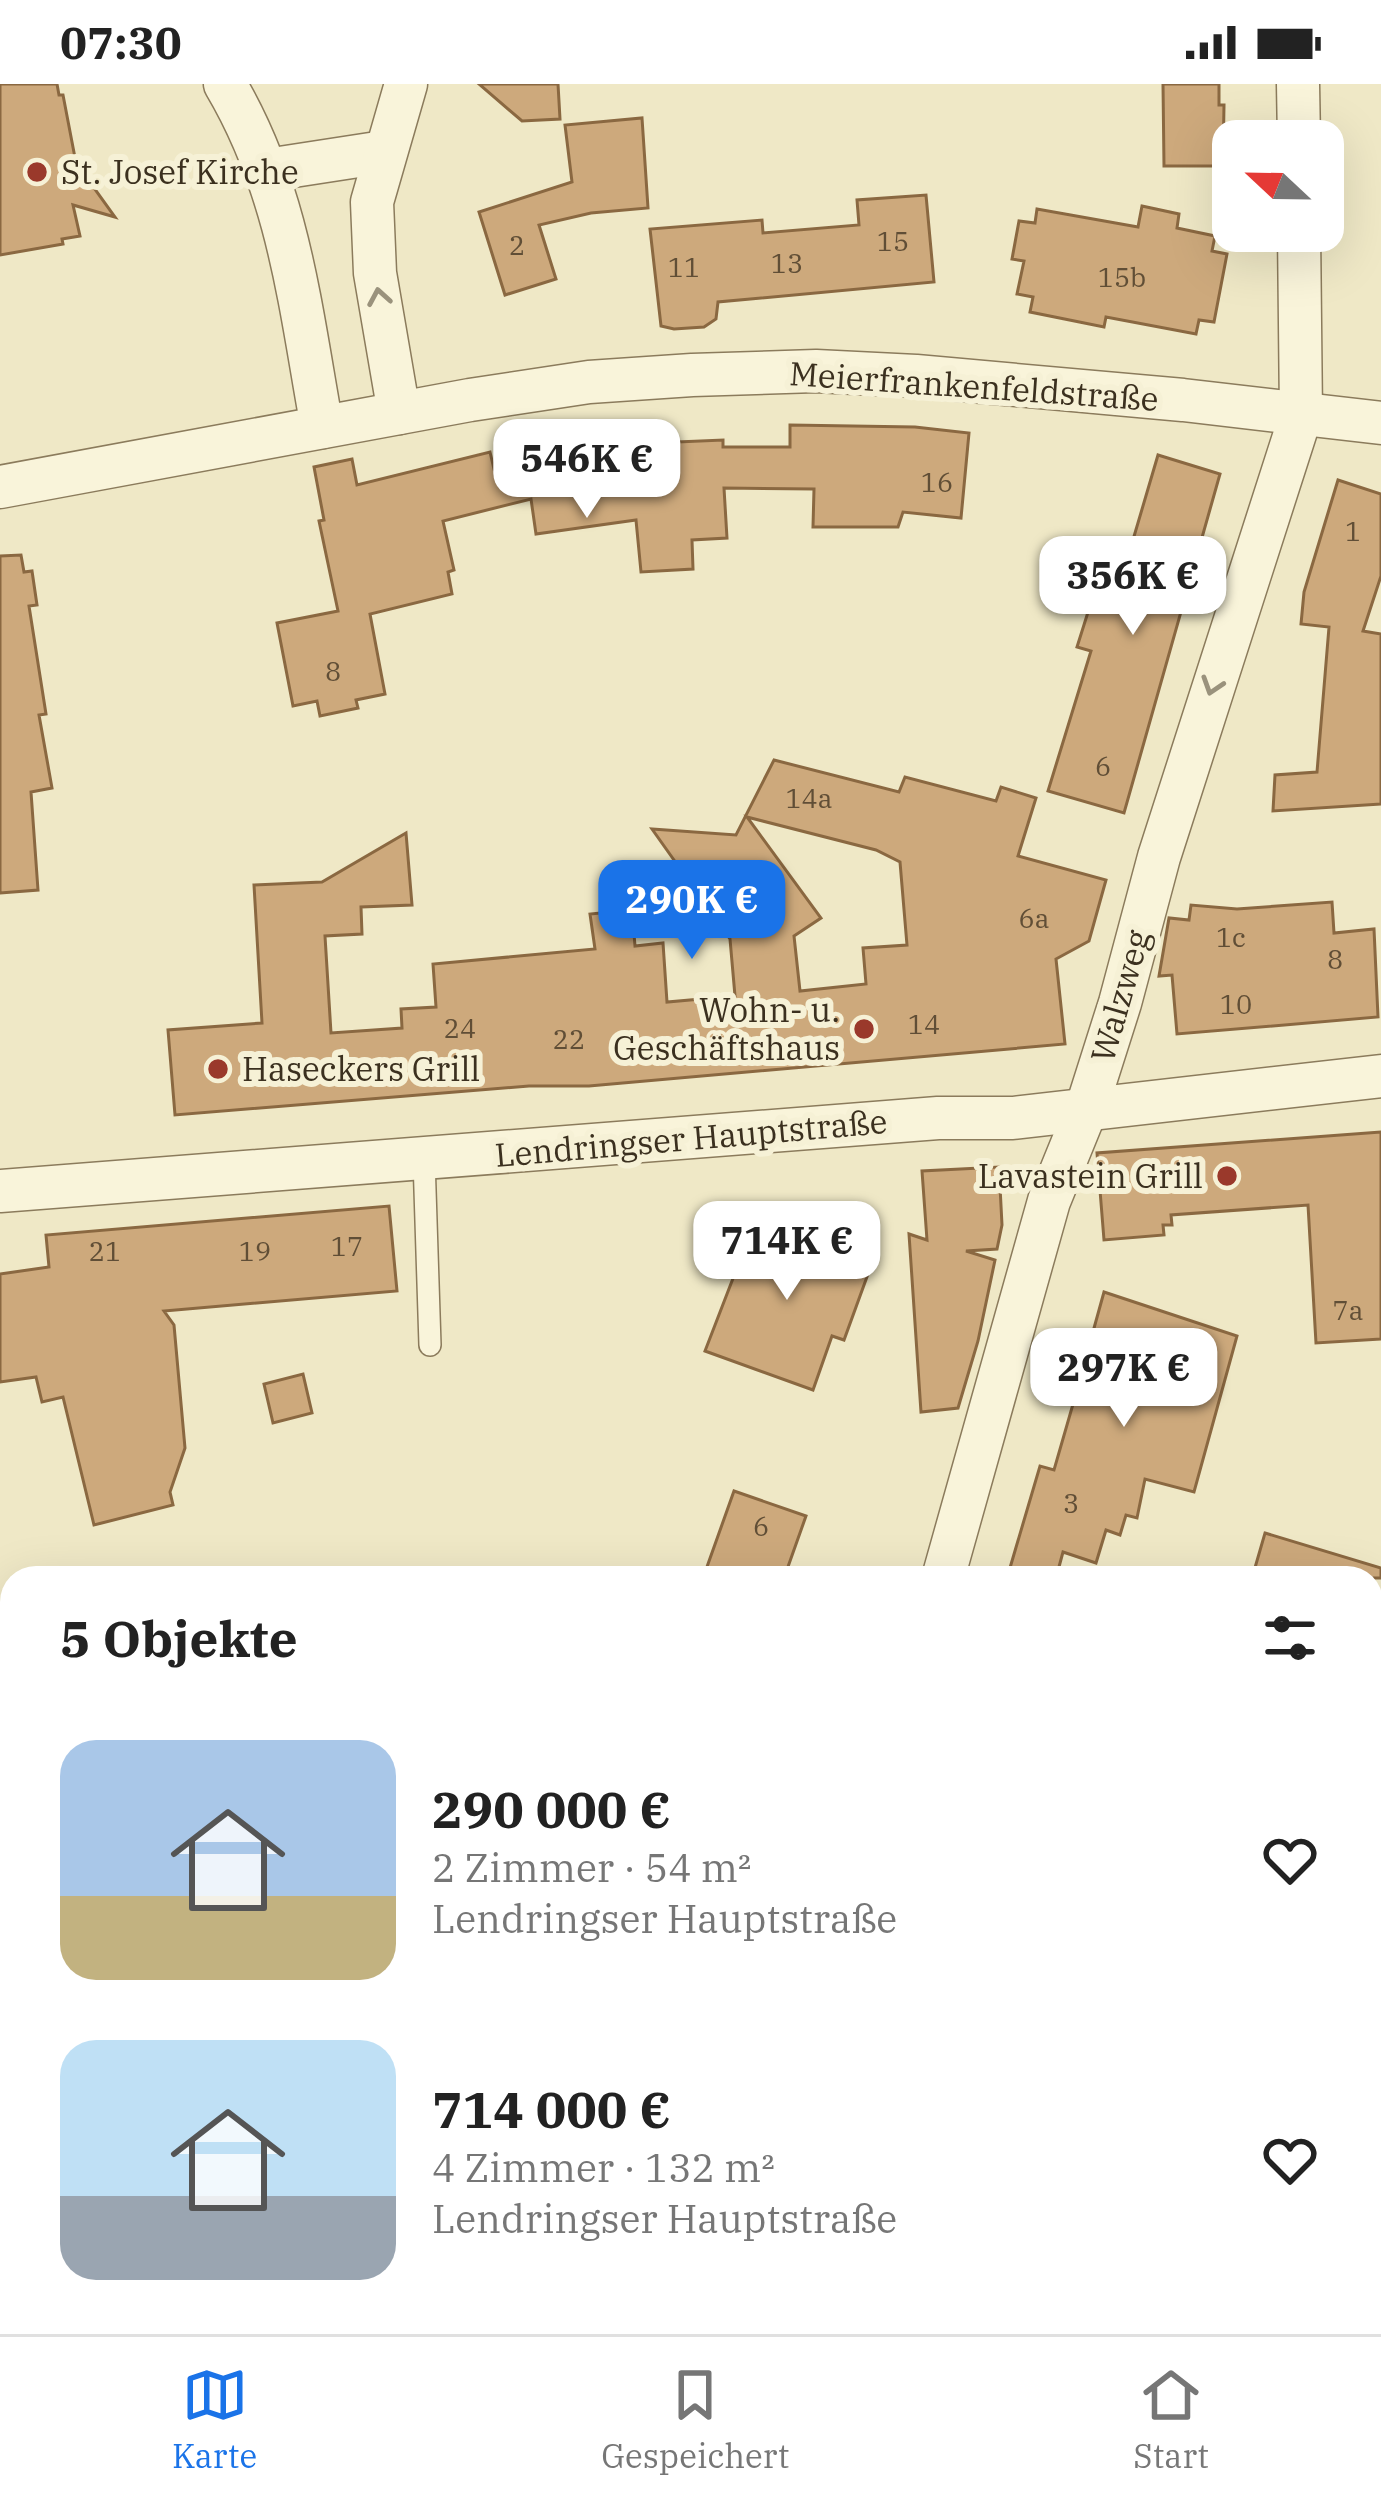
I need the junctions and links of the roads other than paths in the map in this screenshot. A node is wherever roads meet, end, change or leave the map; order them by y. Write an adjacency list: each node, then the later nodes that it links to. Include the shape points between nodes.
1 (225, 84): 6 (street)
2 (406, 84): 5 (street)
3 (1298, 84): 4 (street)
4 (1299, 120)
5 (384, 152): 6 (street); 8 (street, one-way to 5, via 375,273 373,202)
6 (267, 170): 11 (street, via 286,226)
7 (1299, 252): 9 (street, Walzweg)
8 (399, 412): 9 (street, Meierfrankenfeldstraße, via 589,382 816,371); 11 (street, Meierfrankenfeldstraße)
9 (1301, 415): 10 (street, Meierfrankenfeldstraße); 14 (street, Walzweg, one-way to 14)
10 (1381, 423)
11 (322, 427): 12 (street, Meierfrankenfeldstraße)
12 (0, 487)
13 (1381, 1076): 14 (street, Lendringser Hauptstraße)
14 (1086, 1110): 15 (street, Lendringser Hauptstraße); 18 (street, Walzweg, via 1049,1201)
15 (424, 1159): 16 (street, Lendringser Hauptstraße); 17 (lane)
16 (0, 1191)
17 (430, 1346)
18 (946, 1566)

